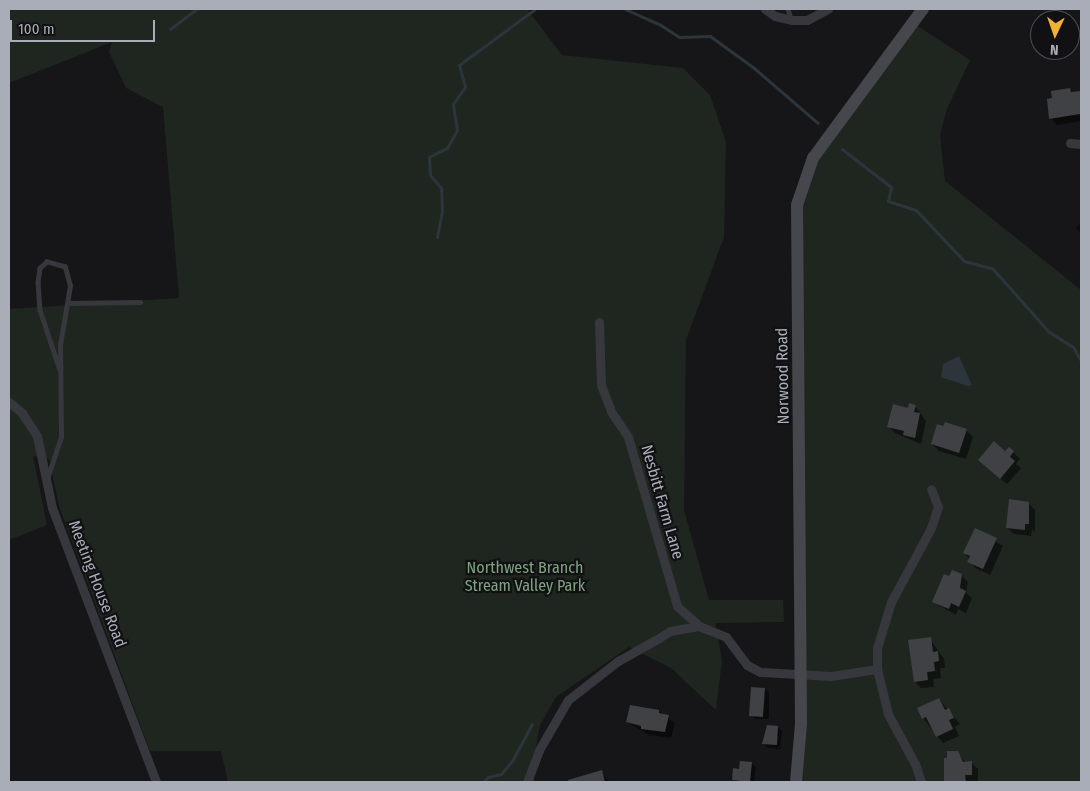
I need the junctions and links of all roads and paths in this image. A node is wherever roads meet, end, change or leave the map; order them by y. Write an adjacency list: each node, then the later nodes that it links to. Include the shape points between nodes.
1 (765, 9): 5 (street, via 775,16)
2 (788, 9): 5 (lane)
3 (828, 9): 5 (street, via 807,20)
4 (923, 9): 17 (street, Norwood Road, via 813,158 797,206)
5 (792, 20)
6 (1070, 143): 7 (street)
7 (1081, 144)
8 (140, 302): 9 (lane)
9 (67, 304): 11 (lane, via 60,345); 11 (lane, via 68,273 65,267 47,262 40,268 40,310)
10 (599, 322): 15 (street, Nesbitt Farm Lane, via 598,352 606,399 618,426 628,437 676,606)
11 (60, 370): 13 (lane, via 61,438)
12 (9, 402): 13 (street, Meeting House Road, via 22,413 38,436)
13 (47, 477): 18 (street, Meeting House Road, via 52,508)
14 (931, 489): 16 (street, via 938,508 931,528 891,602 880,632)
15 (699, 626): 17 (street, Nesbitt Farm Lane, via 726,637 747,665 760,672); 19 (street, via 670,631 618,662 568,700 540,750)
16 (877, 669): 17 (street, Nesbitt Farm Lane, via 830,676); 21 (street, via 888,714 916,764)
17 (801, 676): 20 (street, Norwood Road)
18 (156, 782)
19 (527, 782)
20 (796, 782)
21 (921, 782)

